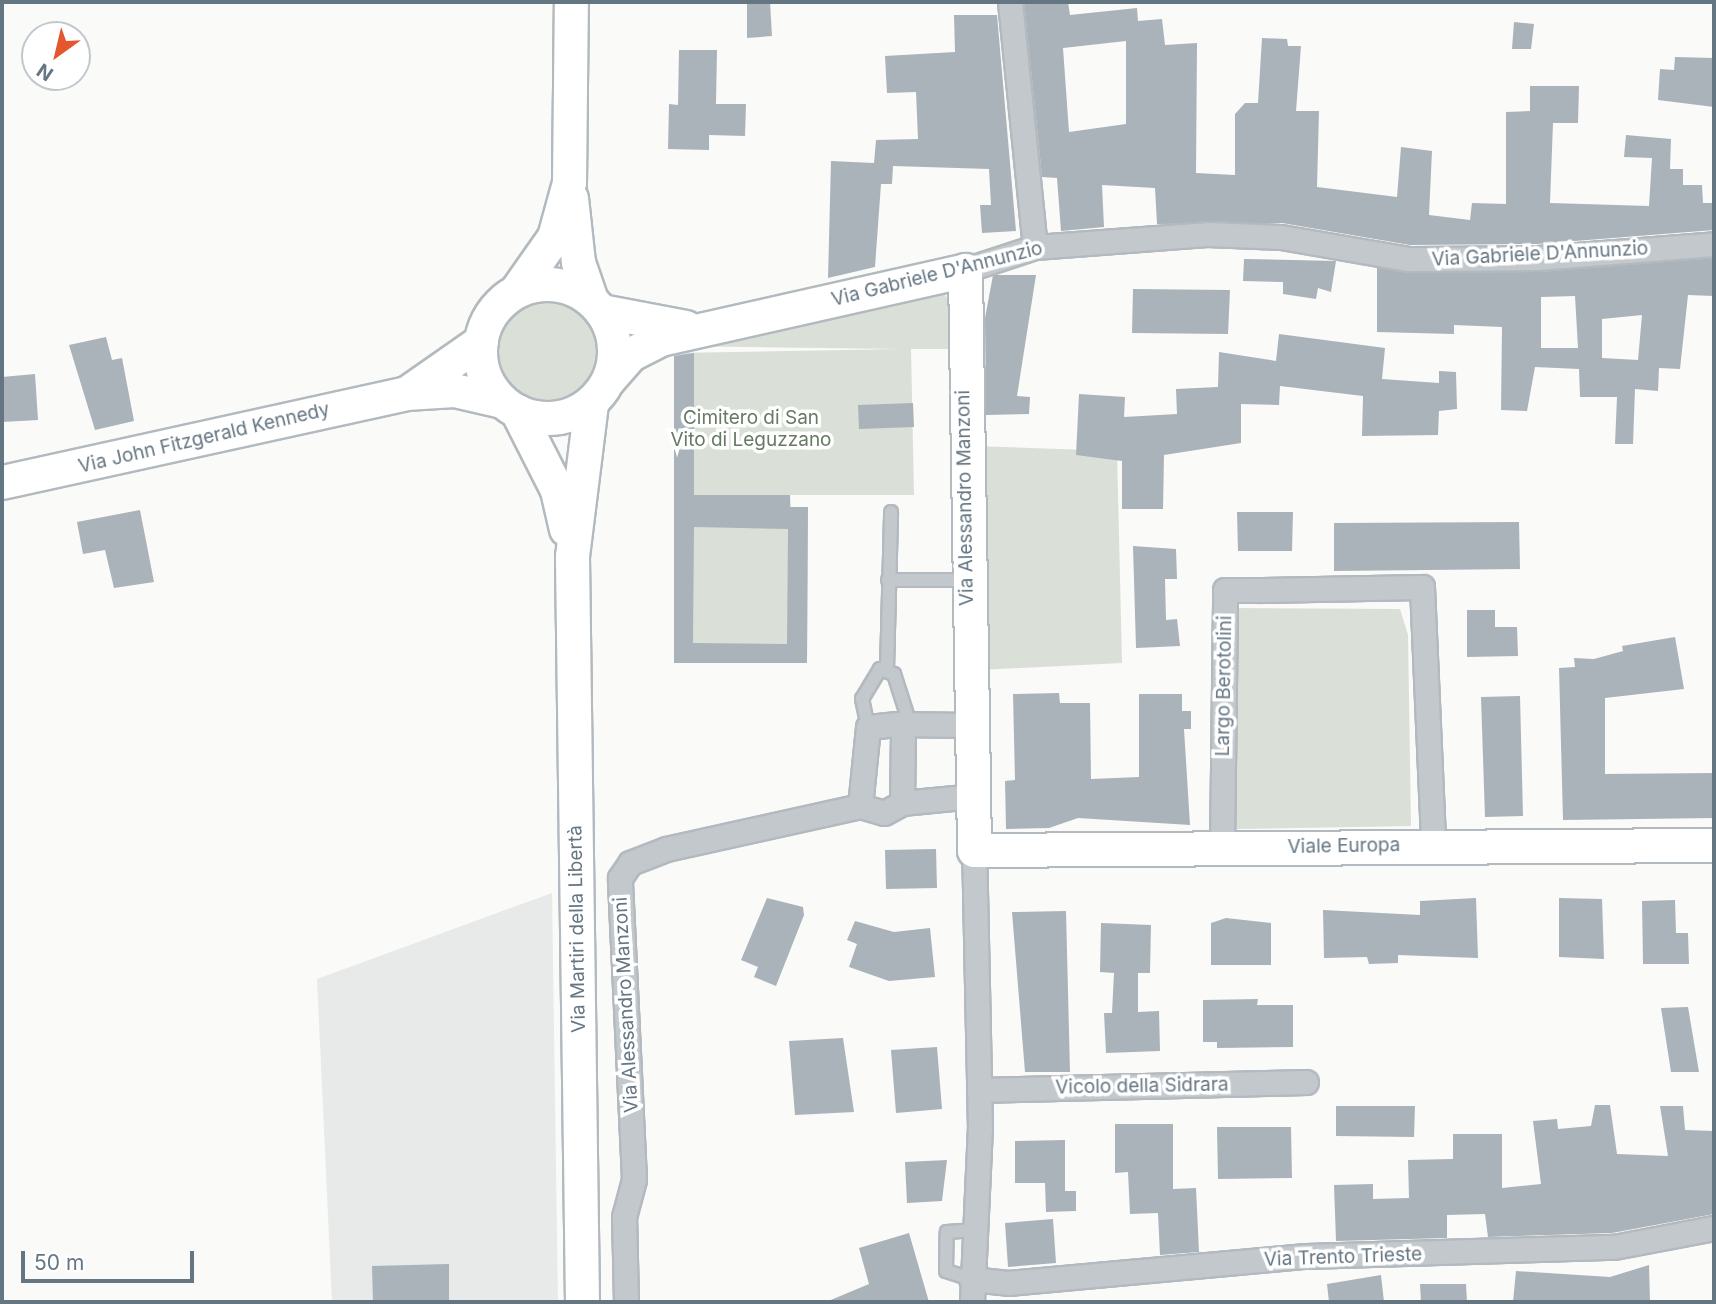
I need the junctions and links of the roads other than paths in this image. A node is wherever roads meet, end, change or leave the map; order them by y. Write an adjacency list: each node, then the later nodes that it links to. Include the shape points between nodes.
1 (571, 2): 3 (main road)
2 (1010, 2): 5 (street)
3 (569, 182): 7 (main road, via 554,237); 8 (main road, via 578,262)
4 (1714, 244): 5 (street, Via Gabriele D'Annunzio, via 1538,258 1409,259 1281,237 1207,234)
5 (1035, 247): 6 (street, Via Gabriele D'Annunzio)
6 (965, 270): 9 (main road, Via Gabriele D'Annunzio); 18 (main road, Via Alessandro Manzoni)
7 (516, 291): 8 (main road, via 559,285); 10 (main road, via 493,312)
8 (596, 305): 9 (main road, Via Gabriele D'Annunzio); 11 (main road, via 612,333)
9 (706, 328): 11 (main road, Via Gabriele D'Annunzio, via 645,346)
10 (481, 341): 12 (main road, Via John Fitzgerald Kennedy); 13 (main road, via 484,374)
11 (599, 391): 13 (main road, via 555,418); 16 (main road, Via Martiri della Libertà)
12 (406, 393): 13 (main road, Via John Fitzgerald Kennedy, via 454,390); 14 (main road, Via John Fitzgerald Kennedy)
13 (510, 406): 16 (main road, Via Martiri della Libertà, via 558,490)
14 (2, 482)
15 (891, 512): 17 (lane)
16 (572, 556): 34 (main road, Via Martiri della Libertà)
17 (888, 580): 18 (lane); 19 (lane)
18 (966, 580): 21 (main road, Via Alessandro Manzoni)
19 (887, 669): 20 (lane, via 900,685); 22 (lane, via 867,684 862,699)
20 (903, 724): 21 (street); 22 (street); 24 (street)
21 (970, 725): 23 (main road, Via Alessandro Manzoni)
22 (868, 727): 25 (street)
23 (973, 796): 24 (street, Via Alessandro Manzoni); 29 (main road, Via Alessandro Manzoni)
24 (902, 803): 25 (street, Via Alessandro Manzoni, via 884,813)
25 (860, 806): 35 (street, Via Alessandro Manzoni, via 666,849 630,863 620,878 634,1179 624,1217)
26 (1433, 844): 27 (main road, Viale Europa); 28 (main road, Viale Europa); 28 (street, Largo Berotolini, via 1422,587 1225,590)
27 (1714, 845)
28 (1222, 849): 29 (main road, Viale Europa)
29 (974, 850): 31 (street, Via Alessandro Manzoni)
30 (1306, 1082): 31 (street, Vicolo della Sidrara)
31 (979, 1090): 33 (street, Via Alessandro Manzoni)
32 (1714, 1228): 33 (street, Via Trento Trieste, via 1614,1247 1306,1256 1008,1283)
33 (971, 1279): 36 (street, Via Alessandro Manzoni)
34 (582, 1302)
35 (626, 1302)
36 (972, 1302)

